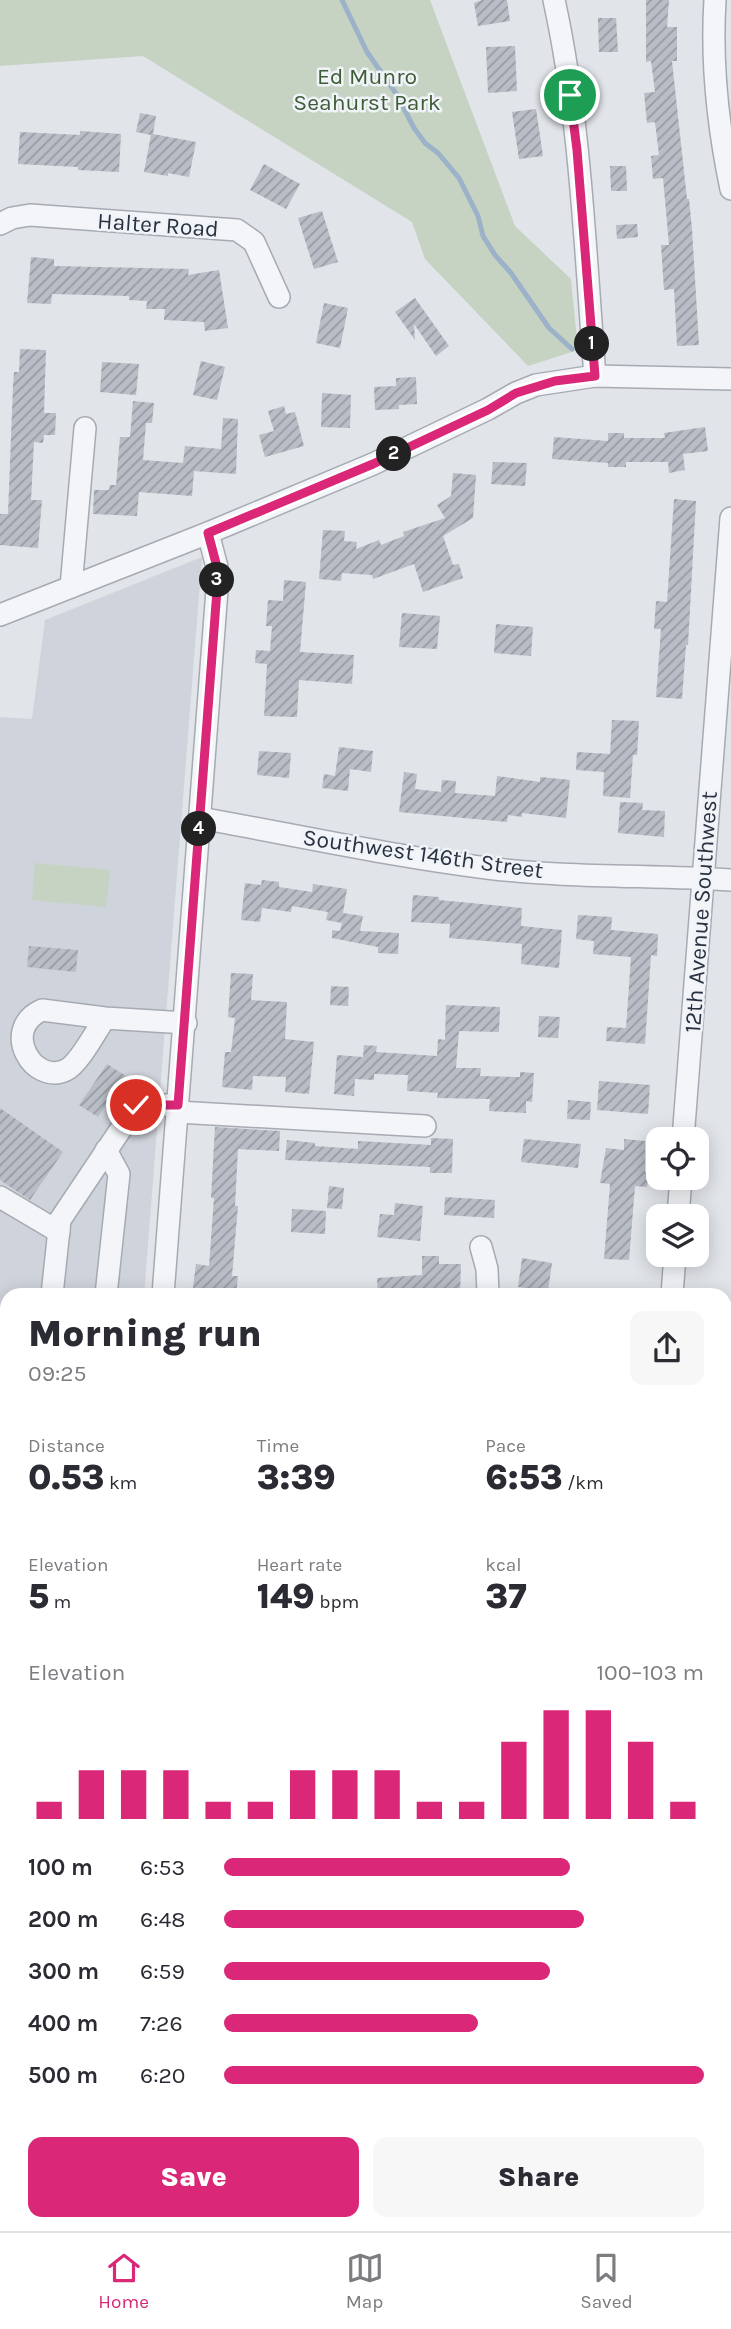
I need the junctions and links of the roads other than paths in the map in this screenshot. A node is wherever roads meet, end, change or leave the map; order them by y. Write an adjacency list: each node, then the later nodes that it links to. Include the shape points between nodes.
1 (554, 0): 6 (street, via 577,150)
2 (716, 0): 3 (street, via 714,77)
3 (731, 189)
4 (0, 224): 5 (street, Halter Road, via 30,215 237,230 254,243)
5 (279, 297)
6 (595, 376): 7 (street); 10 (street, via 555,381 516,393 373,464)
7 (731, 379)
8 (85, 428): 11 (street)
9 (731, 518): 14 (street, 12th Avenue Southwest)
10 (208, 533): 11 (street); 13 (street, via 217,567 217,590)
11 (71, 587): 12 (street)
12 (0, 615)
13 (200, 818): 14 (street, Southwest 146th Street, via 489,868); 17 (street)
14 (703, 878): 15 (street, Southwest 146th Street); 20 (street, 12th Avenue Southwest)
15 (731, 880)
16 (105, 1018): 17 (street)
17 (186, 1023): 18 (street)
18 (177, 1109): 19 (street); 21 (street, via 136,1105); 28 (street)
19 (425, 1126)
20 (684, 1127)
21 (106, 1150): 23 (street, via 60,1220); 27 (street, via 119,1174)
22 (0, 1197): 23 (street)
23 (59, 1232): 26 (street)
24 (481, 1247): 29 (street)
25 (674, 1267): 30 (street)
26 (53, 1288)
27 (107, 1288)
28 (164, 1288)
29 (488, 1288)
30 (673, 1288)

